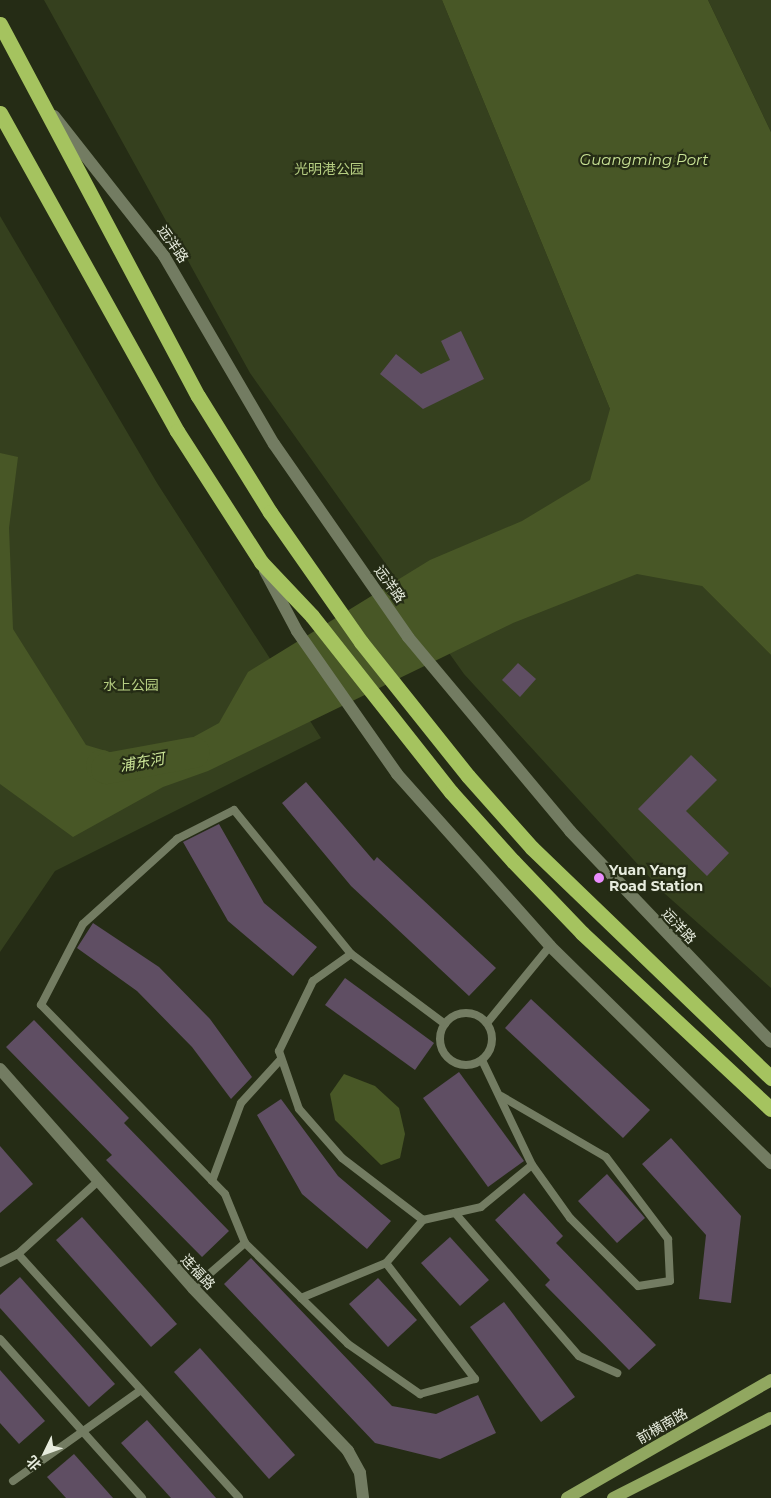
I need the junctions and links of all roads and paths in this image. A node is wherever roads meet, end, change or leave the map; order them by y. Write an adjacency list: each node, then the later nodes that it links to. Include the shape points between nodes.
1 (0, 24): 2 (highway, 远洋路)
2 (42, 100): 9 (main road, 远洋路, via 164,256 274,444 369,584 441,679 570,831); 13 (highway, 远洋路, via 198,396 334,603 415,711 532,848)
3 (0, 113): 4 (highway, via 177,431)
4 (260, 562): 5 (main road, via 297,631 363,730 447,833); 15 (highway, via 312,616 451,792 513,861 588,939)
5 (550, 946): 7 (lane); 16 (main road)
6 (351, 954): 8 (lane); 10 (lane, via 313,981 278,1051); 19 (lane, via 234,810 176,839 83,924 41,1005)
7 (487, 1022): 8 (lane, via 465,1012); 11 (lane, via 492,1047)
8 (445, 1024): 11 (lane, via 441,1047 451,1060 466,1065)
9 (771, 1042)
10 (281, 1059): 19 (lane, via 241,1103); 21 (lane, via 299,1109 342,1158)
11 (482, 1060): 14 (lane)
12 (0, 1069): 18 (main road, 连福路)
13 (771, 1078)
14 (501, 1096): 17 (lane); 17 (lane, via 606,1156 668,1239 670,1281 638,1286 570,1218)
15 (771, 1109)
16 (771, 1163)
17 (532, 1166): 20 (lane, via 481,1207)
18 (97, 1182): 23 (lane); 26 (main road, 连福路)
19 (212, 1182): 22 (lane, via 224,1194)
20 (454, 1213): 21 (lane); 29 (lane, via 579,1356)
21 (423, 1220): 25 (lane)
22 (245, 1243): 26 (lane); 27 (lane)
23 (18, 1254): 24 (lane); 31 (lane)
24 (0, 1263)
25 (386, 1263): 27 (lane); 27 (lane, via 475,1380 420,1394 348,1344)
26 (193, 1288): 37 (main road, 连福路, via 348,1452 360,1473)
27 (301, 1298)
28 (0, 1339): 33 (lane)
29 (617, 1373)
30 (771, 1380): 38 (main road, 前横南路)
31 (141, 1390): 33 (lane); 36 (lane)
32 (771, 1418): 39 (main road)
33 (84, 1433): 34 (lane); 35 (lane)
34 (14, 1481)
35 (142, 1498)
36 (239, 1498)
37 (363, 1498)
38 (567, 1498)
39 (614, 1498)

